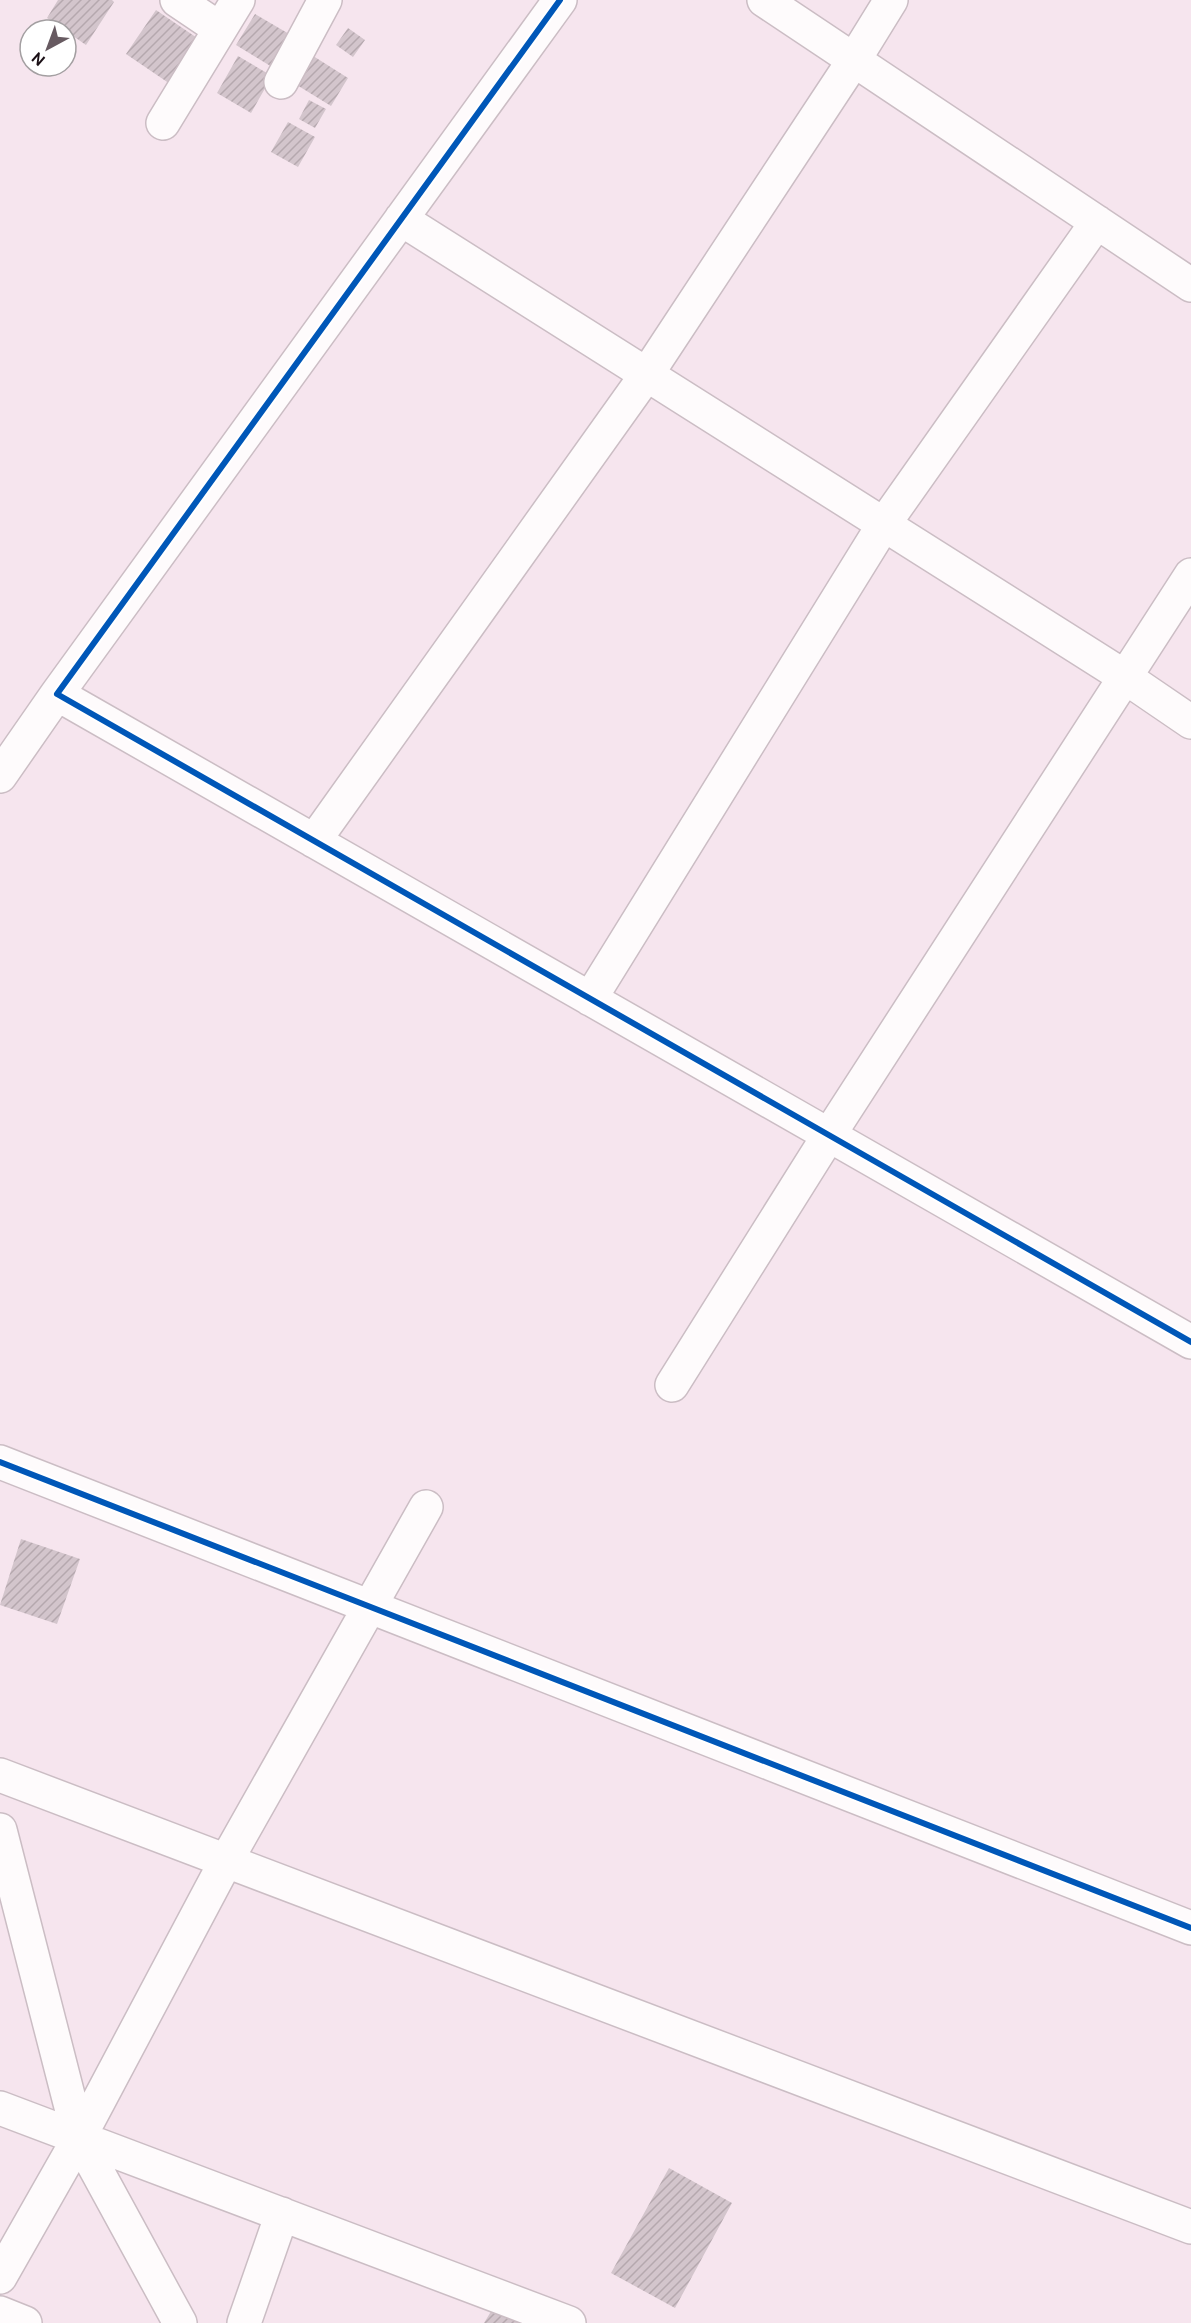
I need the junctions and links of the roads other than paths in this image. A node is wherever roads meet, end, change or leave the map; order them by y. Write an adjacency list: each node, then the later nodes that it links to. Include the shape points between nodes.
1 (177, 0): 7 (street)
2 (238, 0): 7 (street)
3 (326, 0): 9 (street)
4 (560, 0): 11 (street)
5 (764, 0): 8 (street)
6 (891, 0): 8 (street)
7 (220, 29): 10 (street)
8 (854, 60): 12 (street); 14 (street)
9 (281, 82)
10 (162, 123)
11 (401, 219): 14 (street); 18 (street)
12 (1097, 222): 13 (street); 15 (street)
13 (1191, 285)
14 (647, 374): 15 (street); 21 (street)
15 (884, 524): 17 (street); 22 (street)
16 (1191, 575): 17 (street)
17 (1125, 677): 19 (street); 23 (street)
18 (57, 694): 20 (street); 21 (street)
19 (1191, 722)
20 (0, 776)
21 (314, 841): 22 (street)
22 (590, 999): 23 (street)
23 (829, 1135): 24 (street); 25 (street)
24 (1191, 1342)
25 (672, 1385)
26 (0, 1462): 28 (street)
27 (426, 1507): 28 (street)
28 (369, 1606): 31 (street); 32 (street)
29 (0, 1775): 31 (street)
30 (0, 1830): 34 (street)
31 (226, 1861): 34 (street); 36 (street)
32 (1191, 1928)
33 (0, 2108): 34 (street)
34 (79, 2138): 35 (street); 37 (street); 40 (street)
35 (282, 2214): 41 (street); 42 (street)
36 (1191, 2227)
37 (0, 2277)
38 (0, 2313): 39 (street)
39 (25, 2323)
40 (180, 2323)
41 (244, 2323)
42 (569, 2323)

